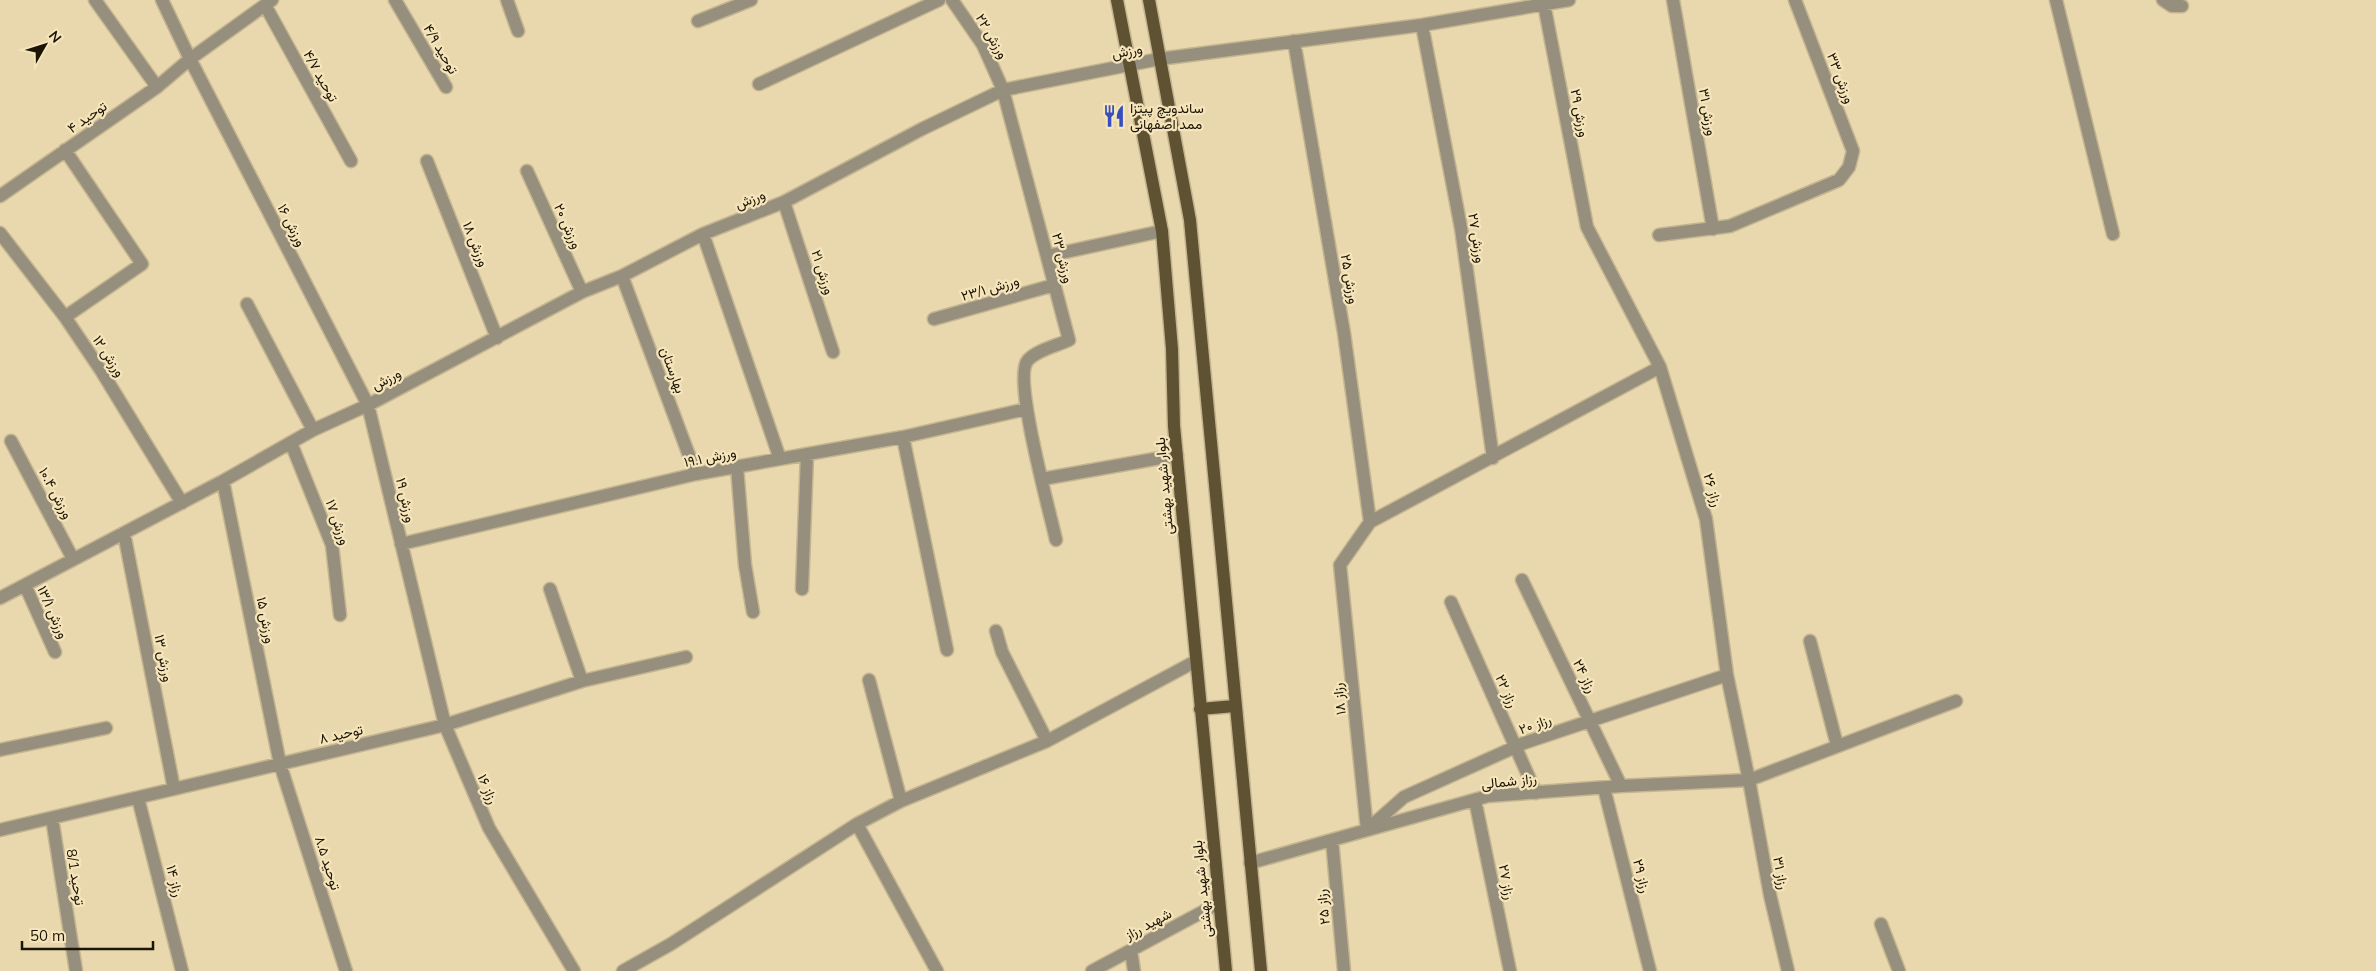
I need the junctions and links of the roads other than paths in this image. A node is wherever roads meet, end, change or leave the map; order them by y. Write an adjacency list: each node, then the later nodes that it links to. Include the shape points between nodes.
1 (95, 0): 26 (street)
2 (162, 0): 22 (street, ورزش ۱۶)
3 (395, 0): 27 (street, توحید ۴/۹)
4 (507, 0): 20 (street)
5 (751, 0): 18 (street)
6 (939, 0): 25 (street)
7 (952, 0): 28 (street, ورزش ۲۲, via 983,45)
8 (1117, 0): 24 (main road, بلوار شهید بهشتی)
9 (1149, 0): 23 (main road)
10 (1568, 0): 16 (street, ورزش)
11 (1673, 0): 36 (street, ورزش ۳۱)
12 (1795, 0): 36 (street, ورزش ۳۳, via 1853,152 1849,167 1839,180 1730,226)
13 (2056, 0): 40 (street)
14 (2163, 0): 17 (street, via 2172,6)
15 (268, 2): 22 (street, توحید ۴); 30 (street, توحید ۴/۷)
16 (1544, 4): 19 (street, ورزش); 35 (street, ورزش ۲۹)
17 (2182, 6)
18 (698, 21)
19 (1422, 25): 21 (street, ورزش); 60 (street, ورزش ۲۷, via 1461,228)
20 (518, 31)
21 (1294, 41): 23 (street, ورزش, via 1246,50); 67 (street, ورزش ۲۵, via 1344,333)
22 (190, 59): 26 (street, توحید ۴); 52 (street, ورزش ۱۶)
23 (1159, 59): 24 (street, ورزش); 91 (main road, via 1190,220)
24 (1129, 66): 28 (street, ورزش); 37 (main road, بلوار شهید بهشتی)
25 (759, 84)
26 (157, 87): 29 (street, توحید ۴)
27 (446, 87)
28 (1003, 90): 34 (street, ورزش); 42 (street, ورزش ۲۳)
29 (65, 150): 33 (street, توحید ۴); 47 (street, via 142,264)
30 (352, 161)
31 (427, 162): 49 (street, ورزش ۱۸)
32 (528, 171): 45 (street, ورزش ۲۰)
33 (0, 196)
34 (784, 202): 39 (street, ورزش); 50 (street, ورزش ۲۱)
35 (1587, 227): 51 (street, رزاز ۲۶)
36 (1713, 229): 41 (street)
37 (1162, 231): 42 (street); 59 (main road, بلوار شهید بهشتی)
38 (0, 233): 47 (street, ورزش ۱۲)
39 (703, 234): 43 (street, ورزش); 61 (street)
40 (2112, 234)
41 (1659, 235)
42 (1047, 256): 44 (street, ورزش ۲۳)
43 (622, 276): 45 (street, ورزش); 63 (street, بهارستان)
44 (1054, 285): 48 (street, ورزش ۲۳/۱); 53 (street, ورزش ۲۳, via 1069,340 1037,353 1027,361 1022,372)
45 (582, 292): 49 (street, ورزش)
46 (247, 304): 54 (street)
47 (65, 317): 66 (street, ورزش ۱۲)
48 (934, 319)
49 (497, 338): 52 (street, ورزش)
50 (833, 352)
51 (1660, 367): 60 (street); 87 (street, رزاز ۲۶, via 1706,519)
52 (368, 405): 54 (street, ورزش); 70 (street, ورزش ۱۹)
53 (1026, 409): 55 (street, ورزش ۱۹.۱); 64 (street)
54 (313, 430): 57 (street, ورزش)
55 (903, 437): 58 (street, ورزش ۱۹.۱); 83 (street)
56 (11, 441): 71 (street, ورزش ۱۰.۴)
57 (291, 443): 65 (street, ورزش); 80 (street, ورزش ۱۷, via 332,545)
58 (807, 454): 61 (street, ورزش ۱۹.۱); 75 (street)
59 (1177, 455): 64 (street); 86 (main road, بلوار شهید بهشتی)
60 (1493, 458): 67 (street)
61 (780, 459): 62 (street, ورزش ۱۹.۱)
62 (737, 467): 63 (street, ورزش ۱۹.۱); 79 (street, via 745,565)
63 (696, 474): 70 (street, ورزش ۱۹.۱)
64 (1042, 479): 69 (street)
65 (223, 481): 66 (street, ورزش); 100 (street, ورزش ۱۵)
66 (182, 503): 68 (street, ورزش)
67 (1370, 522): 112 (street, رزاز ۱۸, via 1340,565)
68 (124, 533): 71 (street, ورزش); 104 (street, ورزش ۱۳)
69 (1056, 540)
70 (401, 544): 77 (street, ورزش ۱۹)
71 (73, 559): 73 (street, ورزش)
72 (1522, 580): 93 (street, رزاز ۲۴)
73 (24, 585): 76 (street, ورزش); 84 (street, ورزش ۱۳/۱)
74 (550, 589): 89 (street)
75 (802, 589)
76 (0, 598)
77 (415, 601): 94 (street, رزاز ۱۶)
78 (1451, 602): 98 (street, رزاز ۲۲)
79 (753, 612)
80 (340, 615)
81 (996, 631): 96 (street, via 1002,652)
82 (1810, 641): 97 (street)
83 (946, 650)
84 (55, 652)
85 (686, 657): 89 (street, توحید ۸)
86 (1196, 661): 92 (main road, بلوار شهید بهشتی); 96 (street)
87 (1727, 674): 93 (street, رزاز ۲۰); 101 (street, رزاز ۲۶)
88 (869, 680): 108 (street)
89 (582, 681): 94 (street, توحید ۸)
90 (1956, 701): 97 (street, رزاز شمالی)
91 (1235, 706): 92 (main road); 114 (main road)
92 (1200, 709): 115 (main road, بلوار شهید بهشتی)
93 (1590, 721): 98 (street, رزاز ۲۰); 102 (street, رزاز ۲۴)
94 (445, 726): 100 (street, توحید ۸); 121 (street, رزاز ۱۶, via 489,828)
95 (106, 728): 99 (street)
96 (1047, 741): 108 (street)
97 (1837, 745): 101 (street, رزاز شمالی)
98 (1516, 747): 105 (street, رزاز ۲۲); 112 (street, رزاز ۲۰, via 1404,797)
99 (0, 750)
100 (280, 764): 104 (street, توحید ۸); 120 (street, توحید ۸.۵)
101 (1749, 780): 102 (street, رزاز شمالی); 131 (street, رزاز ۳۱)
102 (1621, 786): 103 (street, رزاز شمالی)
103 (1604, 788): 105 (street, رزاز شمالی); 130 (street, رزاز ۲۹)
104 (174, 789): 106 (street, توحید ۸)
105 (1536, 793): 107 (street, رزاز شمالی)
106 (138, 798): 109 (street, توحید ۸); 119 (street, رزاز ۱۴)
107 (1475, 800): 112 (street, رزاز شمالی); 129 (street, رزاز ۲۷)
108 (901, 801): 110 (street)
109 (52, 818): 111 (street, توحید ۸); 118 (street, توحید 8/1)
110 (857, 824): 122 (street, via 671,944); 123 (street)
111 (0, 830)
112 (1367, 830): 113 (street, رزاز شمالی)
113 (1332, 840): 114 (street, رزاز شمالی); 128 (street, رزاز ۲۵)
114 (1250, 863): 127 (main road)
115 (1219, 902): 117 (street, شهید رزاز); 126 (main road, بلوار شهید بهشتی)
116 (1882, 924): 132 (street)
117 (1131, 950): 124 (street, شهید رزاز); 125 (street)
118 (76, 971)
119 (182, 971)
120 (346, 971)
121 (574, 971)
122 (623, 971)
123 (937, 971)
124 (1092, 971)
125 (1134, 971)
126 (1226, 971)
127 (1261, 971)
128 (1344, 971)
129 (1510, 971)
130 (1650, 971)
131 (1788, 971)
132 (1900, 971)

